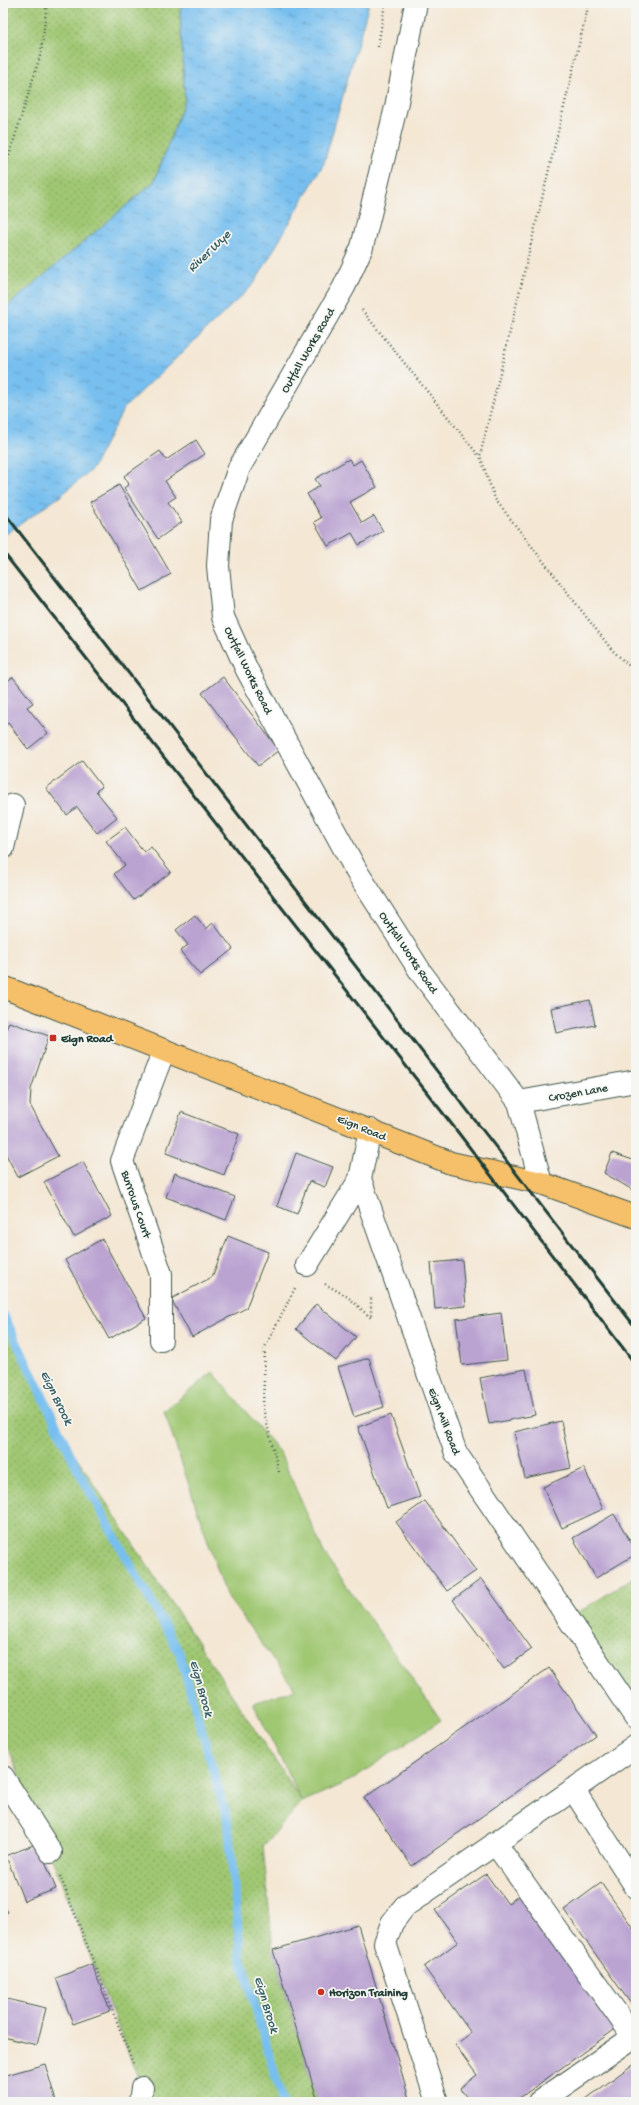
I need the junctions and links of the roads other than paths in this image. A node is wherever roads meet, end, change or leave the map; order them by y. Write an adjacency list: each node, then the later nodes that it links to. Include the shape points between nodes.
1 (416, 3): 7 (street, Outfall Works Road, via 396,107 362,247 344,287 236,476 221,520 218,566 223,617 247,670 357,872 422,974)
2 (13, 805): 3 (street)
3 (3, 848)
4 (3, 987): 5 (main road, Eign Road)
5 (164, 1050): 8 (main road, Eign Road); 13 (street, Burrows Court, via 122,1161 161,1274)
6 (636, 1081): 7 (street, Crozen Lane)
7 (520, 1102): 10 (street, Outfall Works Road)
8 (370, 1130): 9 (street); 10 (main road, Eign Road, via 452,1163)
9 (360, 1179): 12 (street); 14 (street, Eign Mill Road, via 456,1453)
10 (541, 1183): 11 (main road, Eign Road)
11 (636, 1217)
12 (303, 1272)
13 (161, 1340)
14 (636, 1718)
15 (636, 1746): 17 (street)
16 (3, 1777): 19 (street)
17 (573, 1789): 18 (street); 20 (street)
18 (495, 1844): 21 (street, via 404,1906 392,1923 385,1943); 22 (street, via 628,2029 629,2037 625,2043)
19 (51, 1852)
20 (636, 1887)
21 (438, 2102)
22 (539, 2102)

